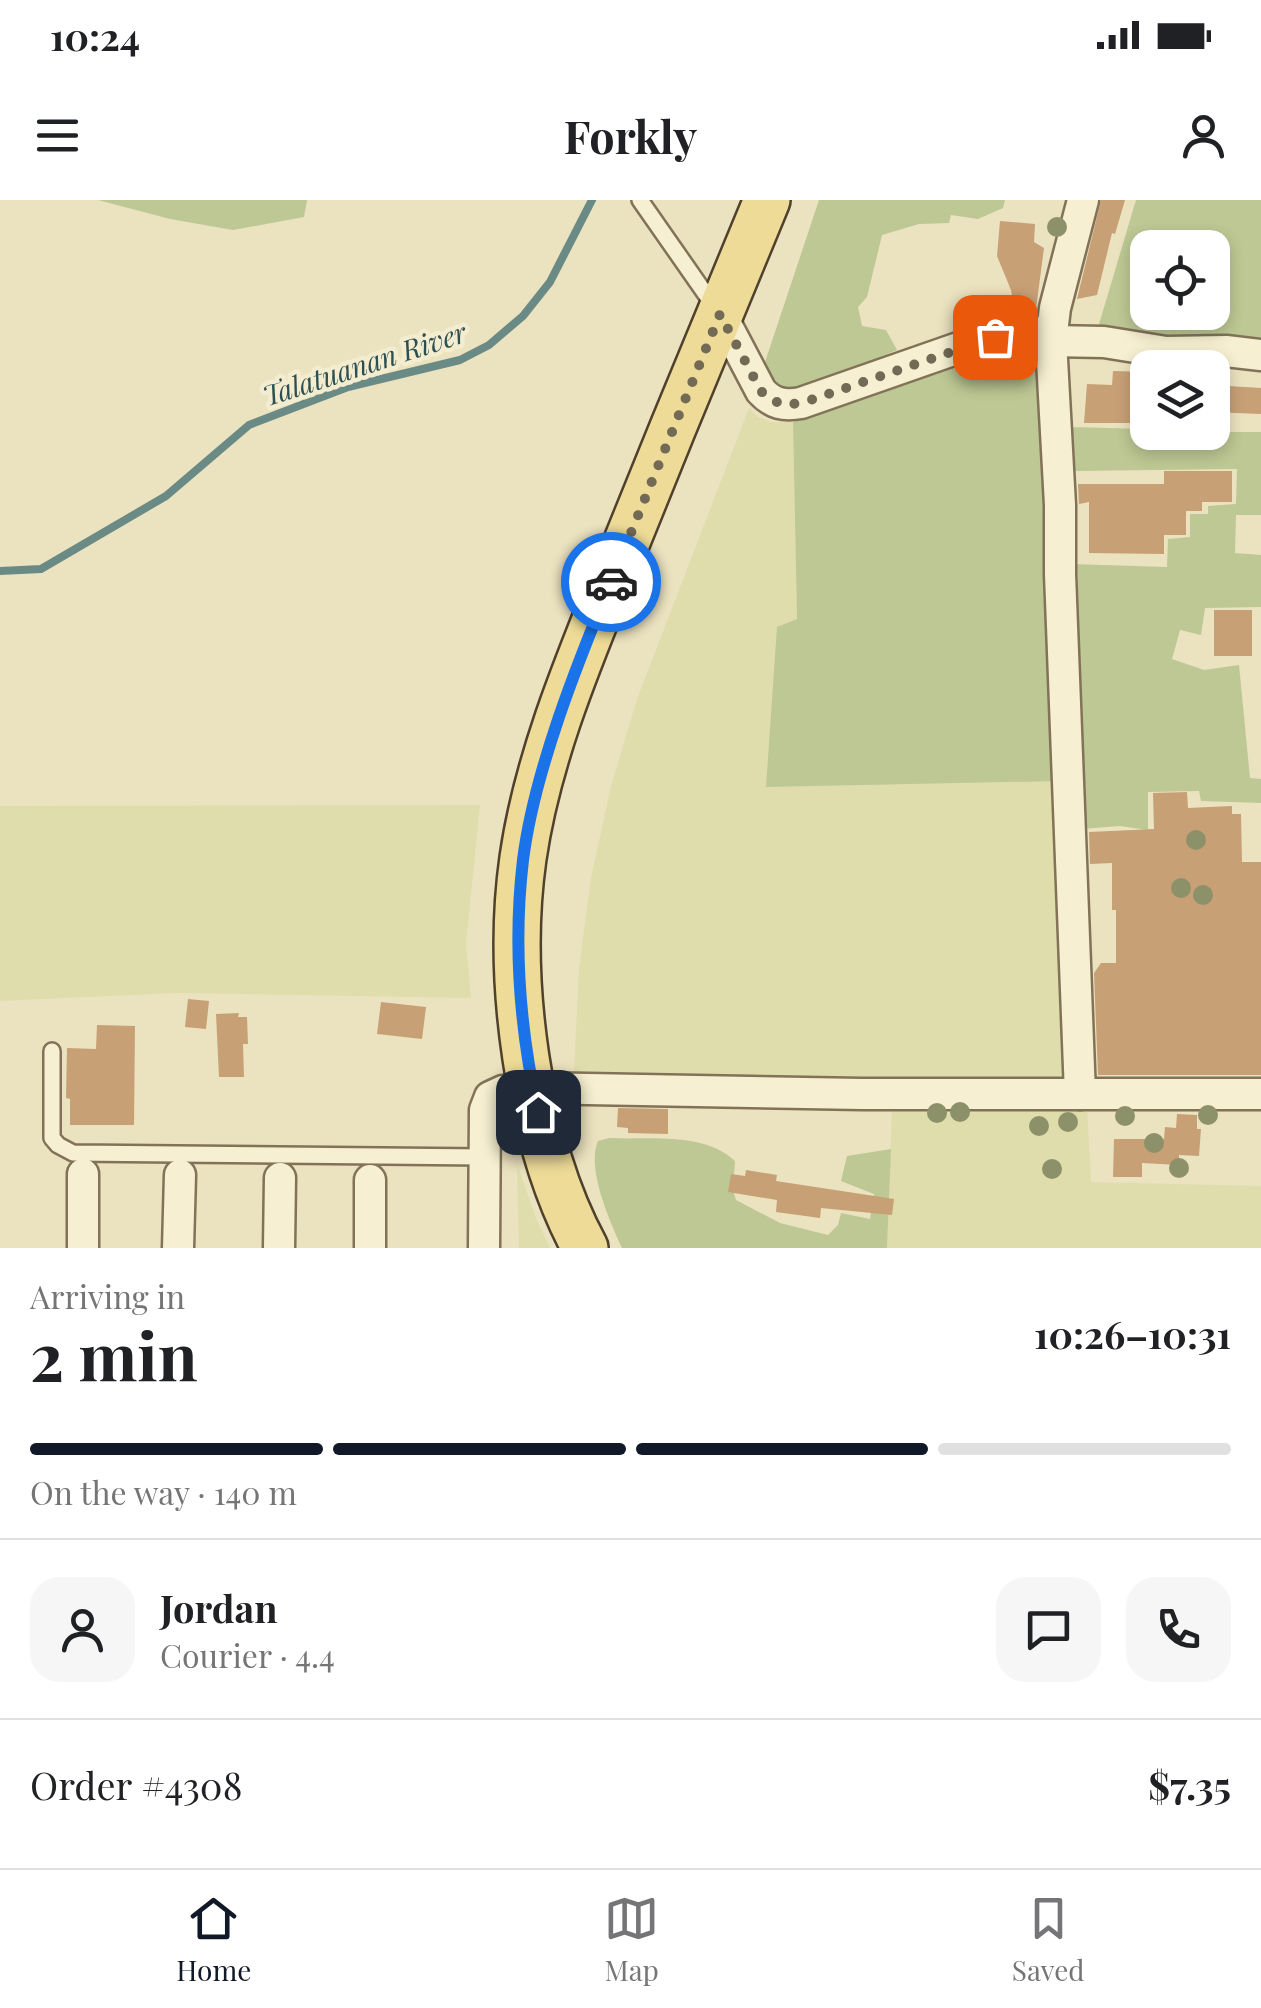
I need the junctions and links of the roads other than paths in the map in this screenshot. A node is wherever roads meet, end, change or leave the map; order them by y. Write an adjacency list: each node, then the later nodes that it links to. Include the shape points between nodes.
1 (640, 200): 4 (lane)
2 (767, 200): 4 (main road)
3 (1083, 200): 5 (street)
4 (720, 314): 5 (street, via 755,382 780,404 802,403 1019,330); 8 (main road, via 597,616 537,799 518,920)
5 (1052, 341): 6 (street); 9 (street)
6 (1261, 355)
7 (52, 1051): 11 (lane, via 52,1138 74,1154)
8 (533, 1088): 9 (street); 11 (street, via 490,1097); 21 (main road, via 558,1186)
9 (1080, 1094): 10 (street)
10 (1261, 1094)
11 (484, 1158): 20 (street)
12 (83, 1174): 16 (street)
13 (180, 1175): 17 (street)
14 (280, 1178): 18 (street)
15 (370, 1180): 19 (street)
16 (82, 1248)
17 (178, 1248)
18 (279, 1248)
19 (370, 1248)
20 (484, 1248)
21 (585, 1248)

